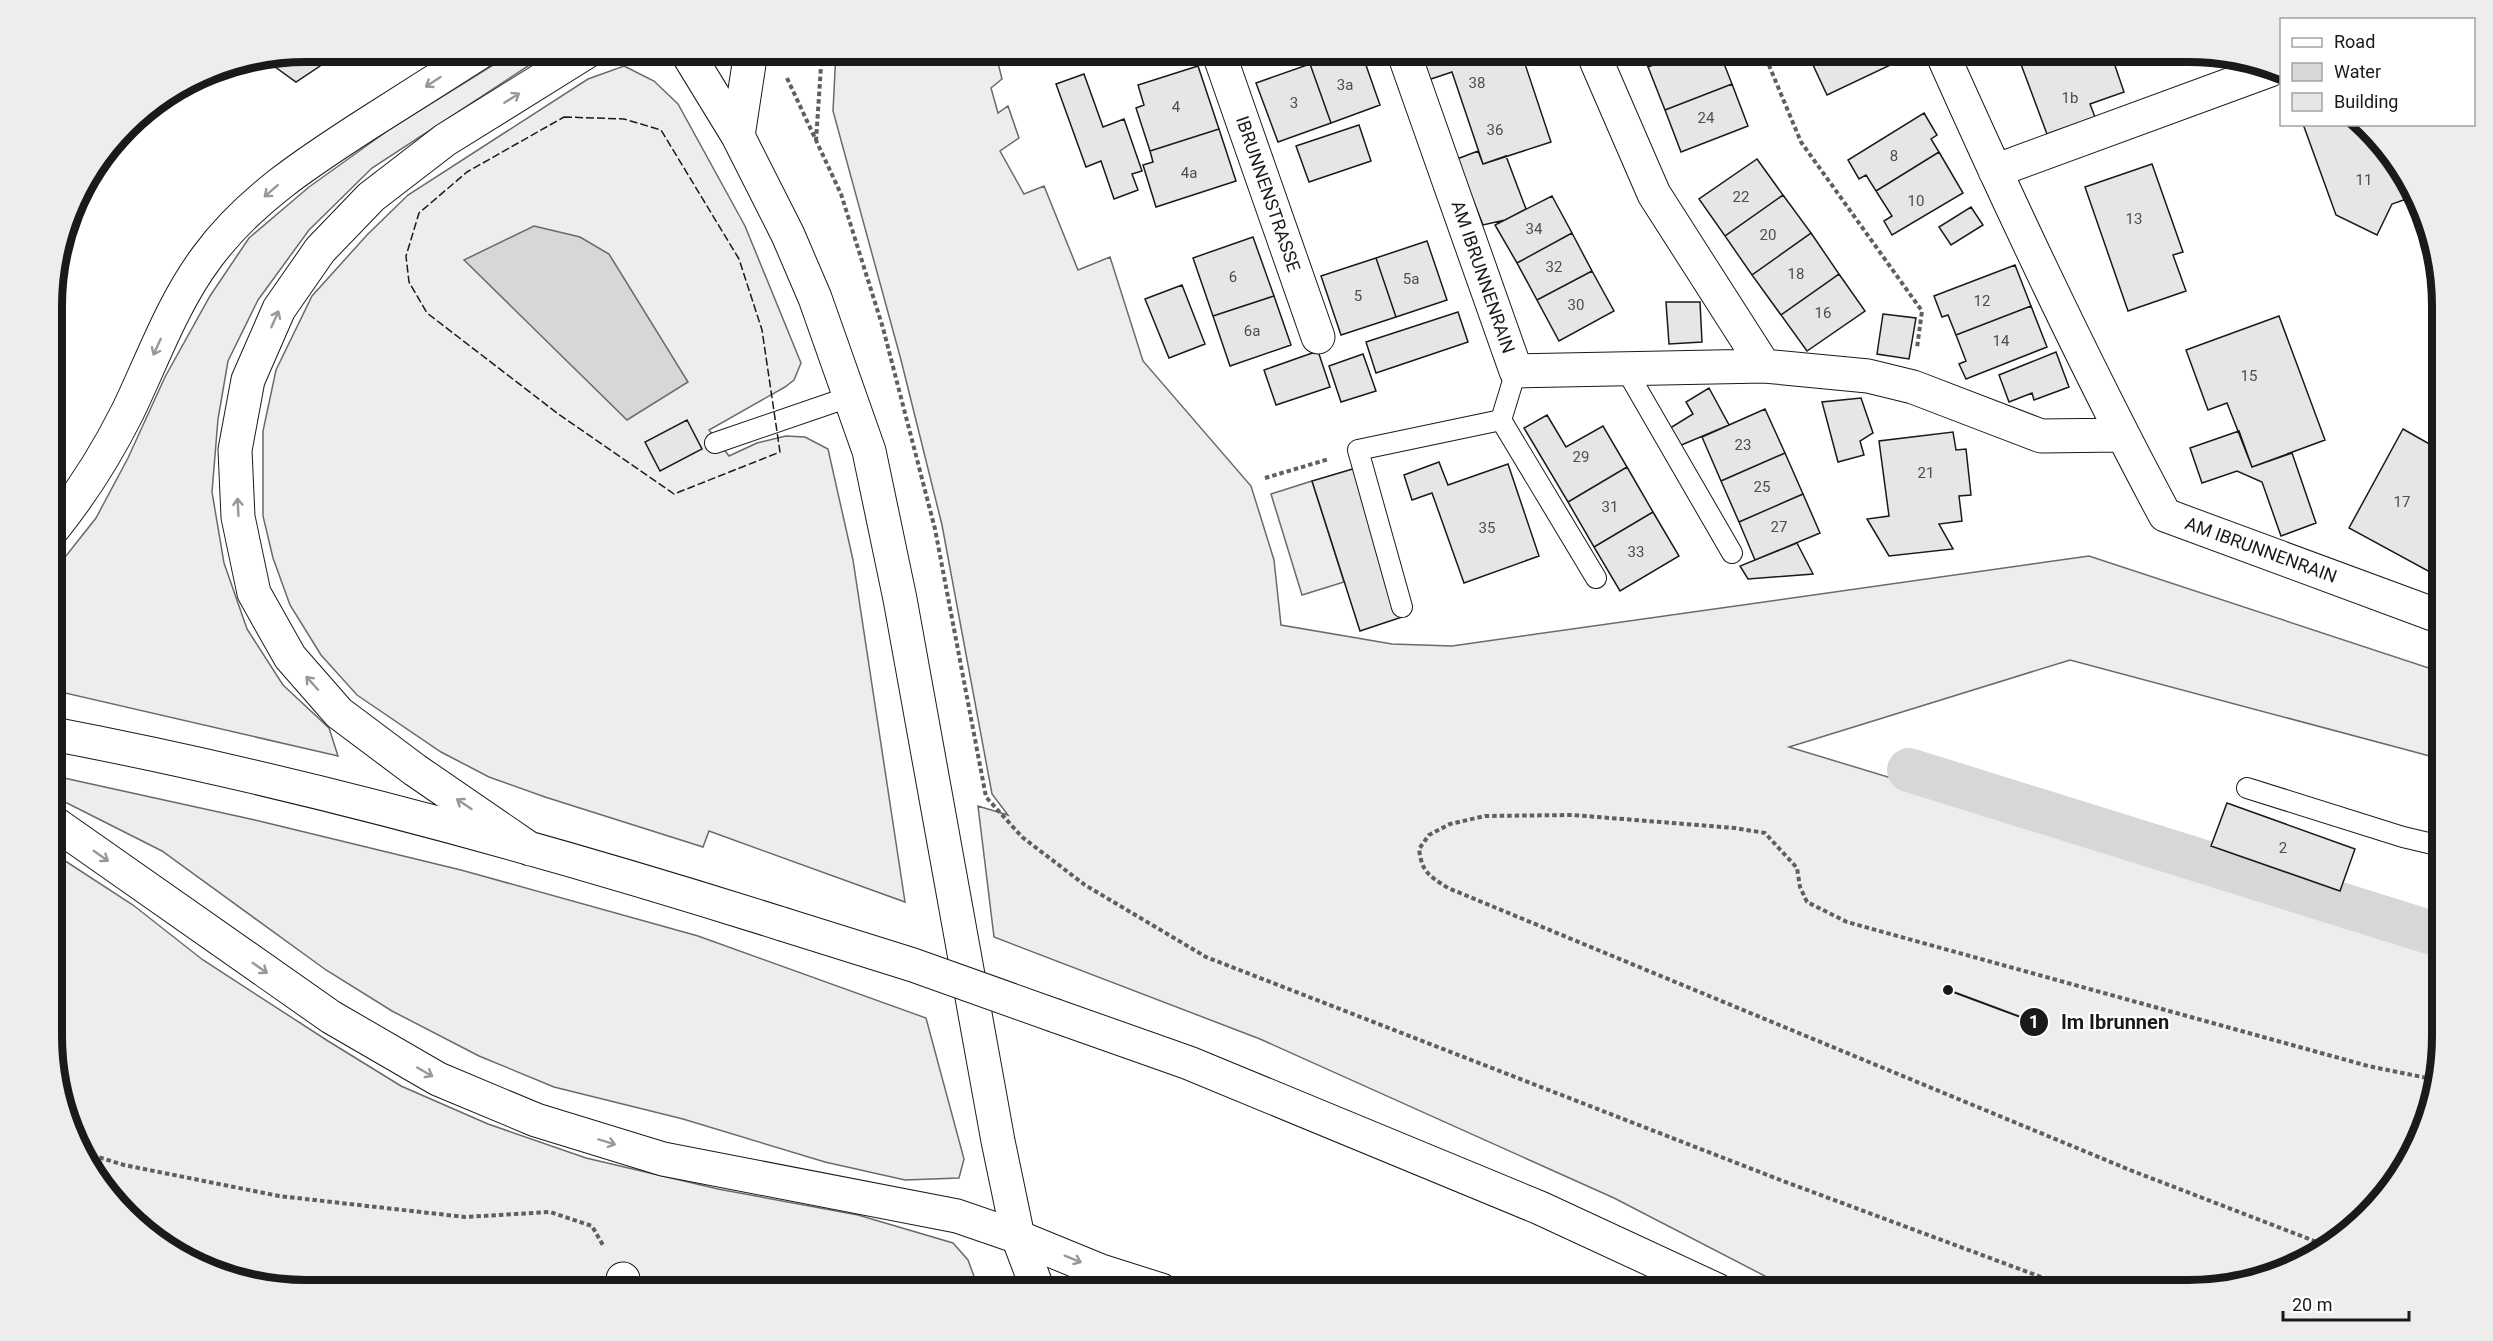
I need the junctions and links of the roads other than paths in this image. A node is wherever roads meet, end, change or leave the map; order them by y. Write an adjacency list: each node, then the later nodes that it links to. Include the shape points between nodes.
1 (460, 62): 20 (main road, one-way to 20, via 296,170 242,217 206,257 175,307 100,462)
2 (570, 62): 29 (main road, one-way to 2, via 339,713 290,657 254,593 238,517 235,450 248,380 279,309 320,249 371,197 445,140)
3 (694, 62): 10 (main road)
4 (749, 62): 10 (main road)
5 (1222, 62): 12 (main road, IBRUNNENSTRASSE)
6 (1407, 62): 15 (main road, AM IBRUNNENRAIN)
7 (1597, 62): 13 (main road, via 1654,194)
8 (1946, 62): 11 (main road, AM IBRUNNENRAIN)
9 (2262, 73): 11 (main road)
10 (738, 136): 16 (main road, via 815,298)
11 (1995, 171): 18 (main road, AM IBRUNNENRAIN)
12 (1318, 337)
13 (1764, 366): 14 (main road, AM IBRUNNENRAIN); 18 (main road, AM IBRUNNENRAIN, via 1868,376 1913,387 2041,436)
14 (1624, 369): 15 (main road, AM IBRUNNENRAIN); 21 (lane)
15 (1516, 371): 17 (lane)
16 (849, 397): 19 (lane); 30 (main road, via 869,451 887,531)
17 (1501, 420): 22 (lane); 23 (lane, via 1358,450)
18 (2123, 435): 24 (main road, AM IBRUNNENRAIN, via 2166,515)
19 (715, 443)
20 (62, 518)
21 (1732, 553)
22 (1596, 578)
23 (1402, 607)
24 (2432, 614)
25 (62, 736): 29 (main road, via 265,779)
26 (2247, 788): 28 (lane)
27 (62, 828): 30 (main road, one-way to 30, via 331,1017 438,1079 536,1120 663,1159 957,1216)
28 (2432, 844)
29 (530, 849): 33 (main road, bridge, via 644,880 913,965 1189,1063 1540,1208)
30 (1018, 1237): 31 (main road); 32 (main road, one-way to 32)
31 (1034, 1280)
32 (1129, 1280)
33 (1695, 1280)

